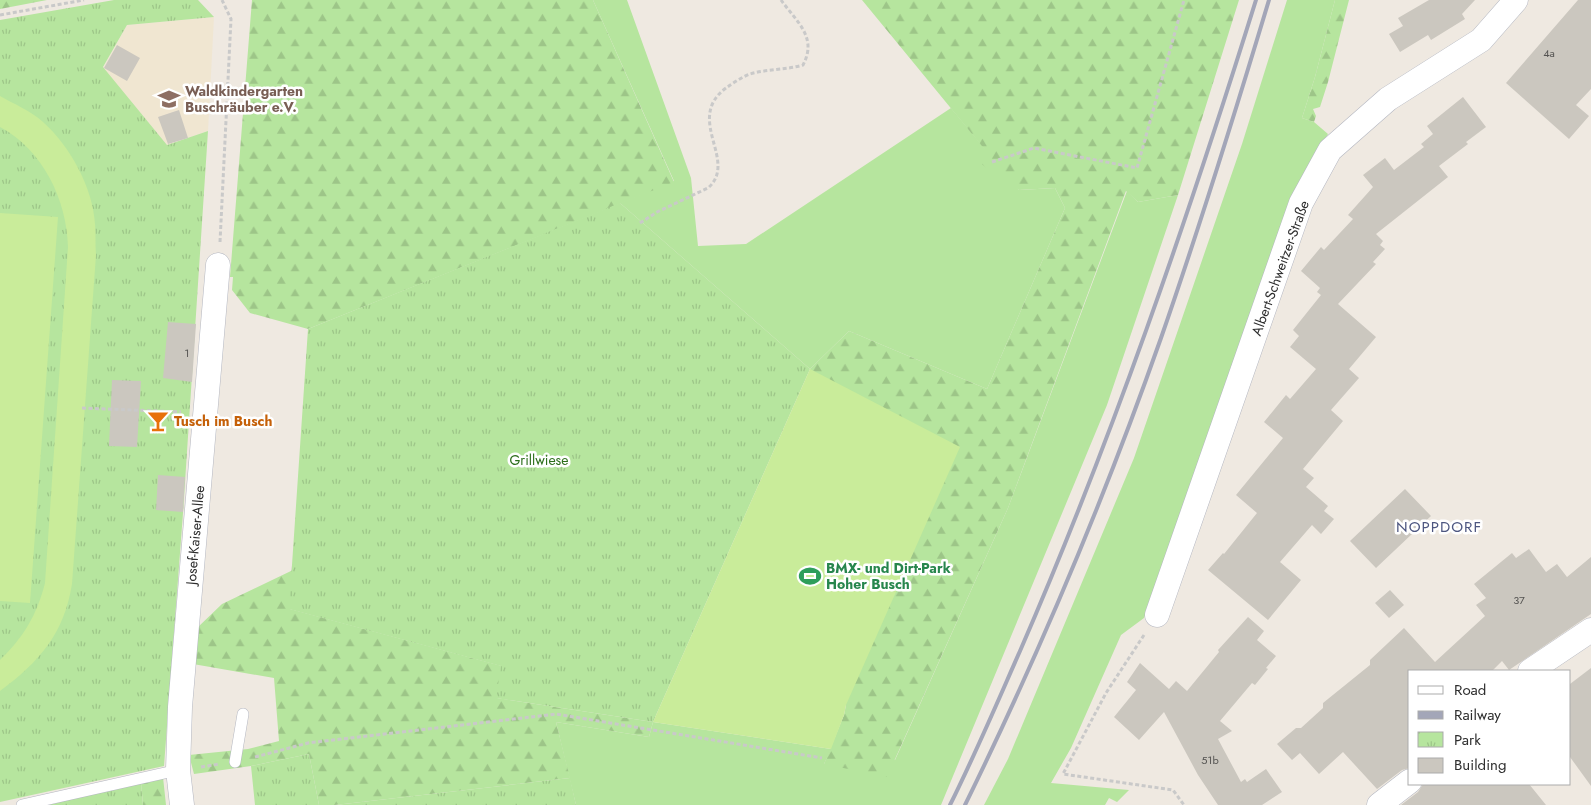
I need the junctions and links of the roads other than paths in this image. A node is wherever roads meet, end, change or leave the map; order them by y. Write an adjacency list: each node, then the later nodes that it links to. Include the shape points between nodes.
1 (1516, 0): 3 (street, Albert-Schweitzer-Straße, via 1481,40 1388,100 1330,150 1301,203)
2 (218, 265): 8 (street, Josef-Kaiser-Allee, via 180,707)
3 (1157, 615)
4 (1591, 630): 5 (street)
5 (1531, 670)
6 (243, 714): 7 (lane)
7 (235, 762)
8 (178, 770): 10 (lane); 11 (street, Josef-Kaiser-Allee)
9 (1408, 783): 12 (street)
10 (22, 805)
11 (182, 805)
12 (1379, 805)

